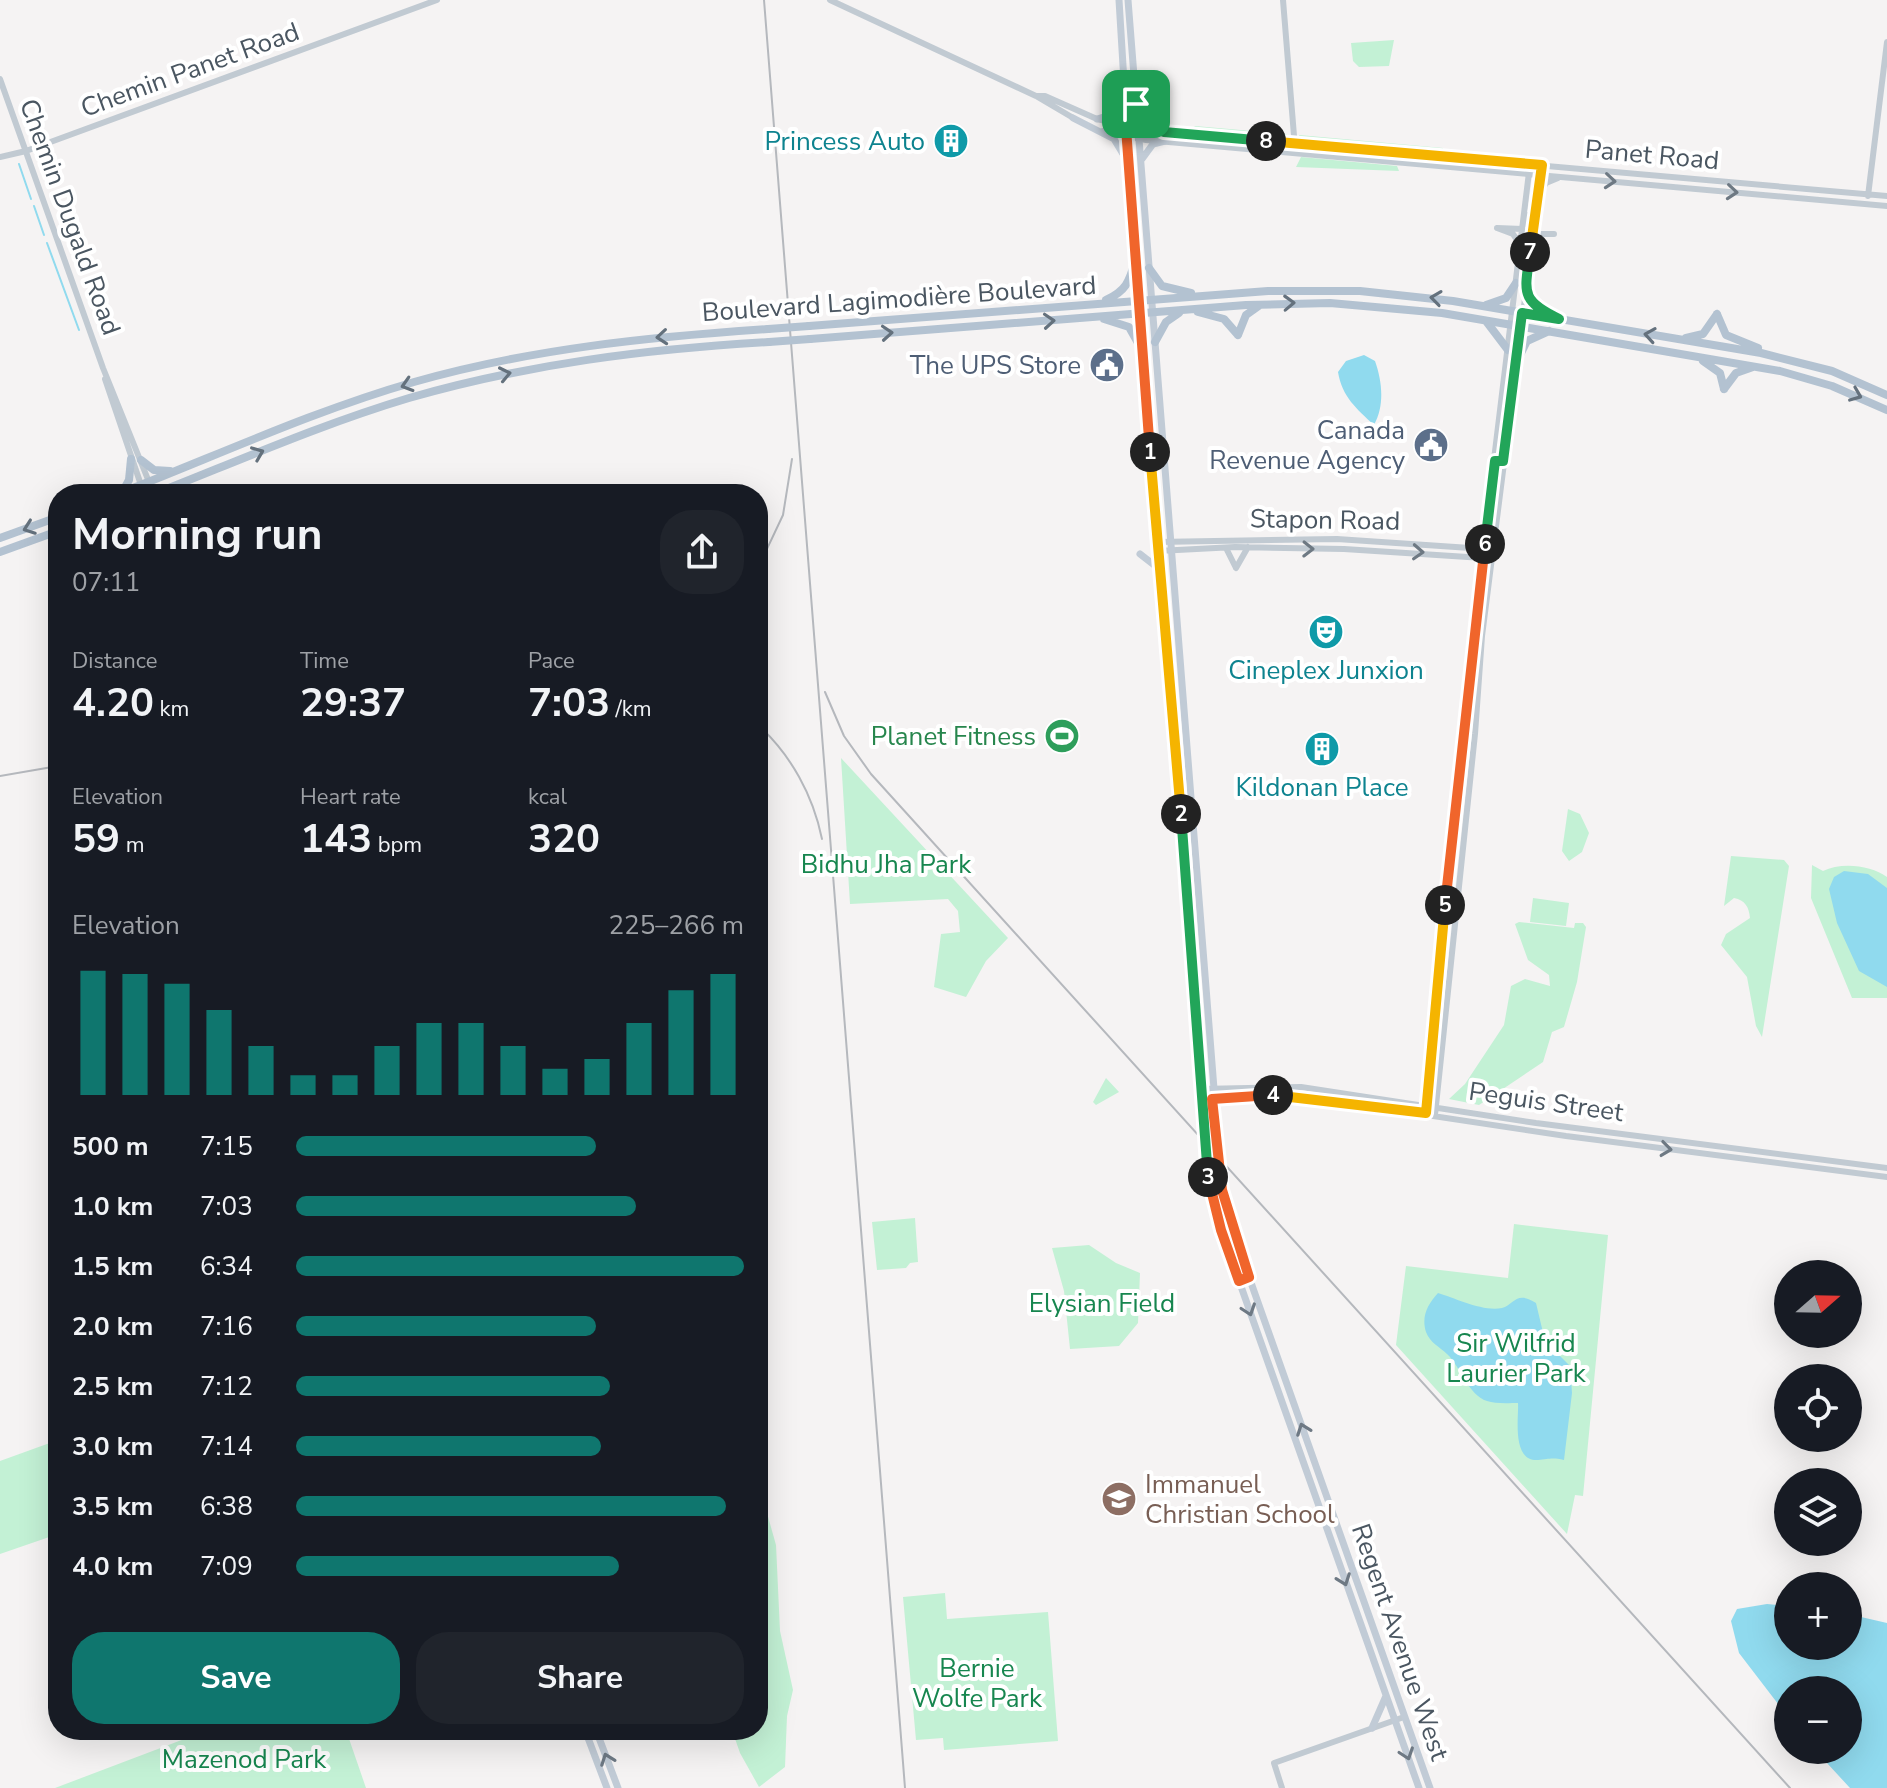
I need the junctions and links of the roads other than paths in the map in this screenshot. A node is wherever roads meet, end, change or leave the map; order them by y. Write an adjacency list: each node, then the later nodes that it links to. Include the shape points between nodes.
1 (437, 0): 21 (street, Chemin Panet Road)
2 (830, 0): 12 (street)
3 (1119, 0): 7 (main road, Regent Avenue West)
4 (1128, 0): 8 (main road, Regent Avenue West)
5 (1283, 0): 20 (street)
6 (1887, 42): 32 (street)
7 (1123, 58): 8 (main road); 10 (main road, Regent Avenue West)
8 (1132, 58): 11 (main road, Regent Avenue West)
9 (0, 79): 21 (street, Chemin Dugald Road)
10 (1124, 83): 14 (main road, via 1120,110); 17 (main road, Regent Avenue West)
11 (1136, 104): 15 (main road, Regent Avenue West); 16 (main road, via 1147,124)
12 (1058, 106): 13 (street); 14 (street)
13 (1073, 118): 17 (street); 26 (main road, via 1114,139)
14 (1097, 119): 17 (street)
15 (1138, 130): 16 (street, Panet Road); 17 (street, Panet Road); 18 (main road, Regent Avenue West)
16 (1164, 132): 20 (street, Panet Road)
17 (1127, 133): 18 (street, Panet Road); 26 (main road, Regent Avenue West)
18 (1139, 139): 19 (street, Panet Road); 24 (main road, Regent Avenue West)
19 (1165, 141): 22 (street, Panet Road); 24 (main road, via 1153,144)
20 (1293, 144): 22 (street); 25 (street, Panet Road)
21 (26, 151): 23 (street, Chemin Panet Road); 70 (street, Chemin Dugald Road)
22 (1292, 153): 28 (street, Panet Road)
23 (0, 157)
24 (1141, 161): 43 (main road, Regent Avenue West)
25 (1530, 164): 27 (street, Panet Road); 29 (street)
26 (1128, 165): 42 (main road, Regent Avenue West)
27 (1542, 165): 30 (street); 32 (street, Panet Road)
28 (1504, 171): 29 (street, Panet Road); 34 (street, via 1520,179)
29 (1528, 174): 30 (street, Panet Road); 34 (street)
30 (1540, 174): 31 (street, Panet Road); 35 (street)
31 (1565, 177): 35 (street, via 1546,183); 36 (street, Panet Road, one-way to 36)
32 (1868, 195): 33 (street, Panet Road); 36 (street)
33 (1887, 196)
34 (1526, 199): 39 (street); 40 (street)
35 (1537, 199): 38 (street)
36 (1867, 204): 37 (street, Panet Road)
37 (1887, 206)
38 (1535, 214): 40 (street); 40 (street, via 1540,228 1554,234)
39 (1522, 229): 41 (street); 41 (street, via 1497,228 1515,235); 44 (street, via 1528,237)
40 (1533, 231): 44 (street)
41 (1520, 247): 45 (street)
42 (1135, 262): 49 (main road, Regent Avenue West); 50 (main road, via 1124,290)
43 (1149, 268): 47 (main road, via 1165,288); 48 (main road, Regent Avenue West)
44 (1526, 278): 46 (street)
45 (1516, 283): 52 (main road, via 1506,298); 54 (street)
46 (1525, 291): 54 (street); 58 (main road, via 1531,305)
47 (1204, 295): 48 (main road, Boulevard Lagimodière Boulevard); 52 (main road, Boulevard Lagimodière Boulevard, one-way to 47, via 1333,290)
48 (1151, 299): 49 (main road, Boulevard Lagimodière Boulevard); 55 (main road, Regent Avenue West)
49 (1138, 300): 50 (main road, Boulevard Lagimodière Boulevard); 56 (main road, Regent Avenue West)
50 (1098, 303): 78 (main road, Boulevard Lagimodière Boulevard, one-way to 78, bridge, via 612,342 501,361 373,396)
51 (1262, 304): 53 (main road, Boulevard Lagimodière Boulevard); 53 (main road, via 1246,315 1238,335 1224,319); 59 (main road, Boulevard Lagimodière Boulevard, one-way to 59, via 1375,305)
52 (1483, 306): 54 (main road, Boulevard Lagimodière Boulevard)
53 (1186, 310): 55 (main road, Boulevard Lagimodière Boulevard); 63 (main road, via 1166,322)
54 (1518, 312): 58 (main road, Boulevard Lagimodière Boulevard); 60 (street)
55 (1153, 313): 56 (main road, Boulevard Lagimodière Boulevard); 63 (main road, Regent Avenue West)
56 (1139, 314): 57 (main road, Boulevard Lagimodière Boulevard); 64 (main road, Regent Avenue West)
57 (1095, 317): 64 (main road, via 1129,327); 79 (main road, Boulevard Lagimodière Boulevard, one-way to 57, bridge, via 347,418 488,377 595,358)
58 (1559, 319): 62 (main road, Boulevard Lagimodière Boulevard, one-way to 58)
59 (1486, 320): 60 (main road, Boulevard Lagimodière Boulevard); 65 (main road)
60 (1516, 326): 61 (main road, Boulevard Lagimodière Boulevard); 65 (street); 68 (street)
61 (1550, 331): 66 (main road, Boulevard Lagimodière Boulevard); 68 (main road, via 1525,344)
62 (1674, 339): 67 (main road, Boulevard Lagimodière Boulevard); 67 (main road, via 1703,334 1717,314 1726,335)
63 (1155, 342): 74 (main road, Regent Avenue West)
64 (1142, 350): 76 (main road, Regent Avenue West)
65 (1508, 350): 77 (street)
66 (1680, 353): 69 (main road, Boulevard Lagimodière Boulevard); 69 (main road, via 1715,367 1724,389 1739,370)
67 (1773, 356): 71 (main road, Boulevard Lagimodière Boulevard, via 1832,371)
68 (1516, 363): 77 (street)
69 (1761, 367): 72 (main road, Boulevard Lagimodière Boulevard, one-way to 72, via 1817,381)
70 (103, 368): 73 (street, Chemin Dugald Road); 75 (street, Chemin Dugald Road)
71 (1887, 395)
72 (1887, 410)
73 (131, 459): 80 (main road); 81 (street, Chemin Dugald Road)
74 (1164, 459): 76 (main road); 92 (main road, Regent Avenue West)
75 (141, 460): 78 (main road, via 157,471); 82 (street, Chemin Dugald Road)
76 (1150, 461): 93 (main road, Regent Avenue West)
77 (1499, 461): 87 (street); 99 (street)
78 (175, 472): 83 (main road, Boulevard Lagimodière Boulevard)
79 (186, 482): 84 (main road, Boulevard Lagimodière Boulevard); 85 (main road)
80 (126, 484)
81 (144, 484)
82 (145, 484)
83 (151, 484)
84 (181, 484)
85 (183, 484)
86 (48, 521): 90 (main road, one-way to 90)
87 (1486, 534): 97 (street); 99 (street)
88 (48, 535): 102 (main road)
89 (1271, 537): 91 (street, Stapon Road); 92 (street, Stapon Road); 96 (street)
90 (0, 538)
91 (1344, 539): 97 (street, Stapon Road); 98 (street)
92 (1171, 541): 93 (street, Stapon Road); 101 (main road, Regent Avenue West)
93 (1157, 542): 100 (main road, Regent Avenue West)
94 (1249, 547): 95 (street, Stapon Road); 95 (street, via 1236,568); 96 (street, Stapon Road)
95 (1226, 548): 101 (street, Stapon Road)
96 (1272, 548): 98 (street, Stapon Road, one-way to 98)
97 (1469, 548): 99 (street, Stapon Road)
98 (1344, 549): 104 (street, Stapon Road, one-way to 104)
99 (1488, 550): 104 (street); 105 (street)
100 (1158, 551): 101 (street, Stapon Road); 106 (main road, Regent Avenue West)
101 (1172, 551): 108 (main road, Regent Avenue West)
102 (0, 552)
103 (1140, 554): 106 (main road)
104 (1482, 558): 105 (street, Stapon Road); 120 (street)
105 (1491, 560): 121 (street)
106 (1159, 569): 107 (main road, Regent Avenue West)
107 (1172, 718): 108 (main road); 109 (main road, Regent Avenue West)
108 (1184, 729): 110 (main road, Regent Avenue West)
109 (1173, 733): 110 (main road); 111 (main road, Regent Avenue West)
110 (1185, 745): 112 (main road, Regent Avenue West)
111 (1178, 786): 112 (main road); 114 (main road, Regent Avenue West)
112 (1189, 792): 113 (main road, Regent Avenue West)
113 (1190, 804): 114 (main road); 115 (main road, Regent Avenue West)
114 (1181, 817): 116 (main road, Regent Avenue West)
115 (1191, 828): 116 (main road); 117 (main road, Regent Avenue West)
116 (1182, 829): 118 (main road, Regent Avenue West)
117 (1212, 1089): 118 (street, Peguis Street); 119 (main road, Regent Avenue West); 120 (street, Peguis Street, via 1283,1085)
118 (1200, 1094): 119 (street, Peguis Street); 127 (main road, Regent Avenue West, via 1210,1188)
119 (1212, 1099): 122 (street, Peguis Street, via 1300,1096); 126 (main road, Regent Avenue West, via 1222,1190)
120 (1427, 1105): 121 (street, Peguis Street); 122 (street)
121 (1436, 1106): 123 (street); 124 (street, Peguis Street)
122 (1426, 1113): 123 (street, Peguis Street)
123 (1435, 1115): 125 (street, Peguis Street, one-way to 125)
124 (1887, 1168)
125 (1887, 1177)
126 (1249, 1277): 127 (main road); 129 (main road, Regent Avenue West)
127 (1239, 1281): 128 (main road, Regent Avenue West, one-way to 128)
128 (1278, 1395): 129 (main road); 130 (main road, Regent Avenue West, one-way to 130)
129 (1294, 1402): 131 (main road, Regent Avenue West, one-way to 129)
130 (1386, 1694): 131 (main road, Regent Avenue West); 132 (main road)
131 (1400, 1718): 132 (street); 138 (main road, Regent Avenue West, one-way to 138); 139 (main road, Regent Avenue West)
132 (1372, 1728): 137 (street, via 1274,1763)
133 (589, 1740): 135 (main road)
134 (600, 1740): 136 (main road, one-way to 134)
135 (607, 1788)
136 (618, 1788)
137 (1282, 1788)
138 (1419, 1788)
139 (1430, 1788)

